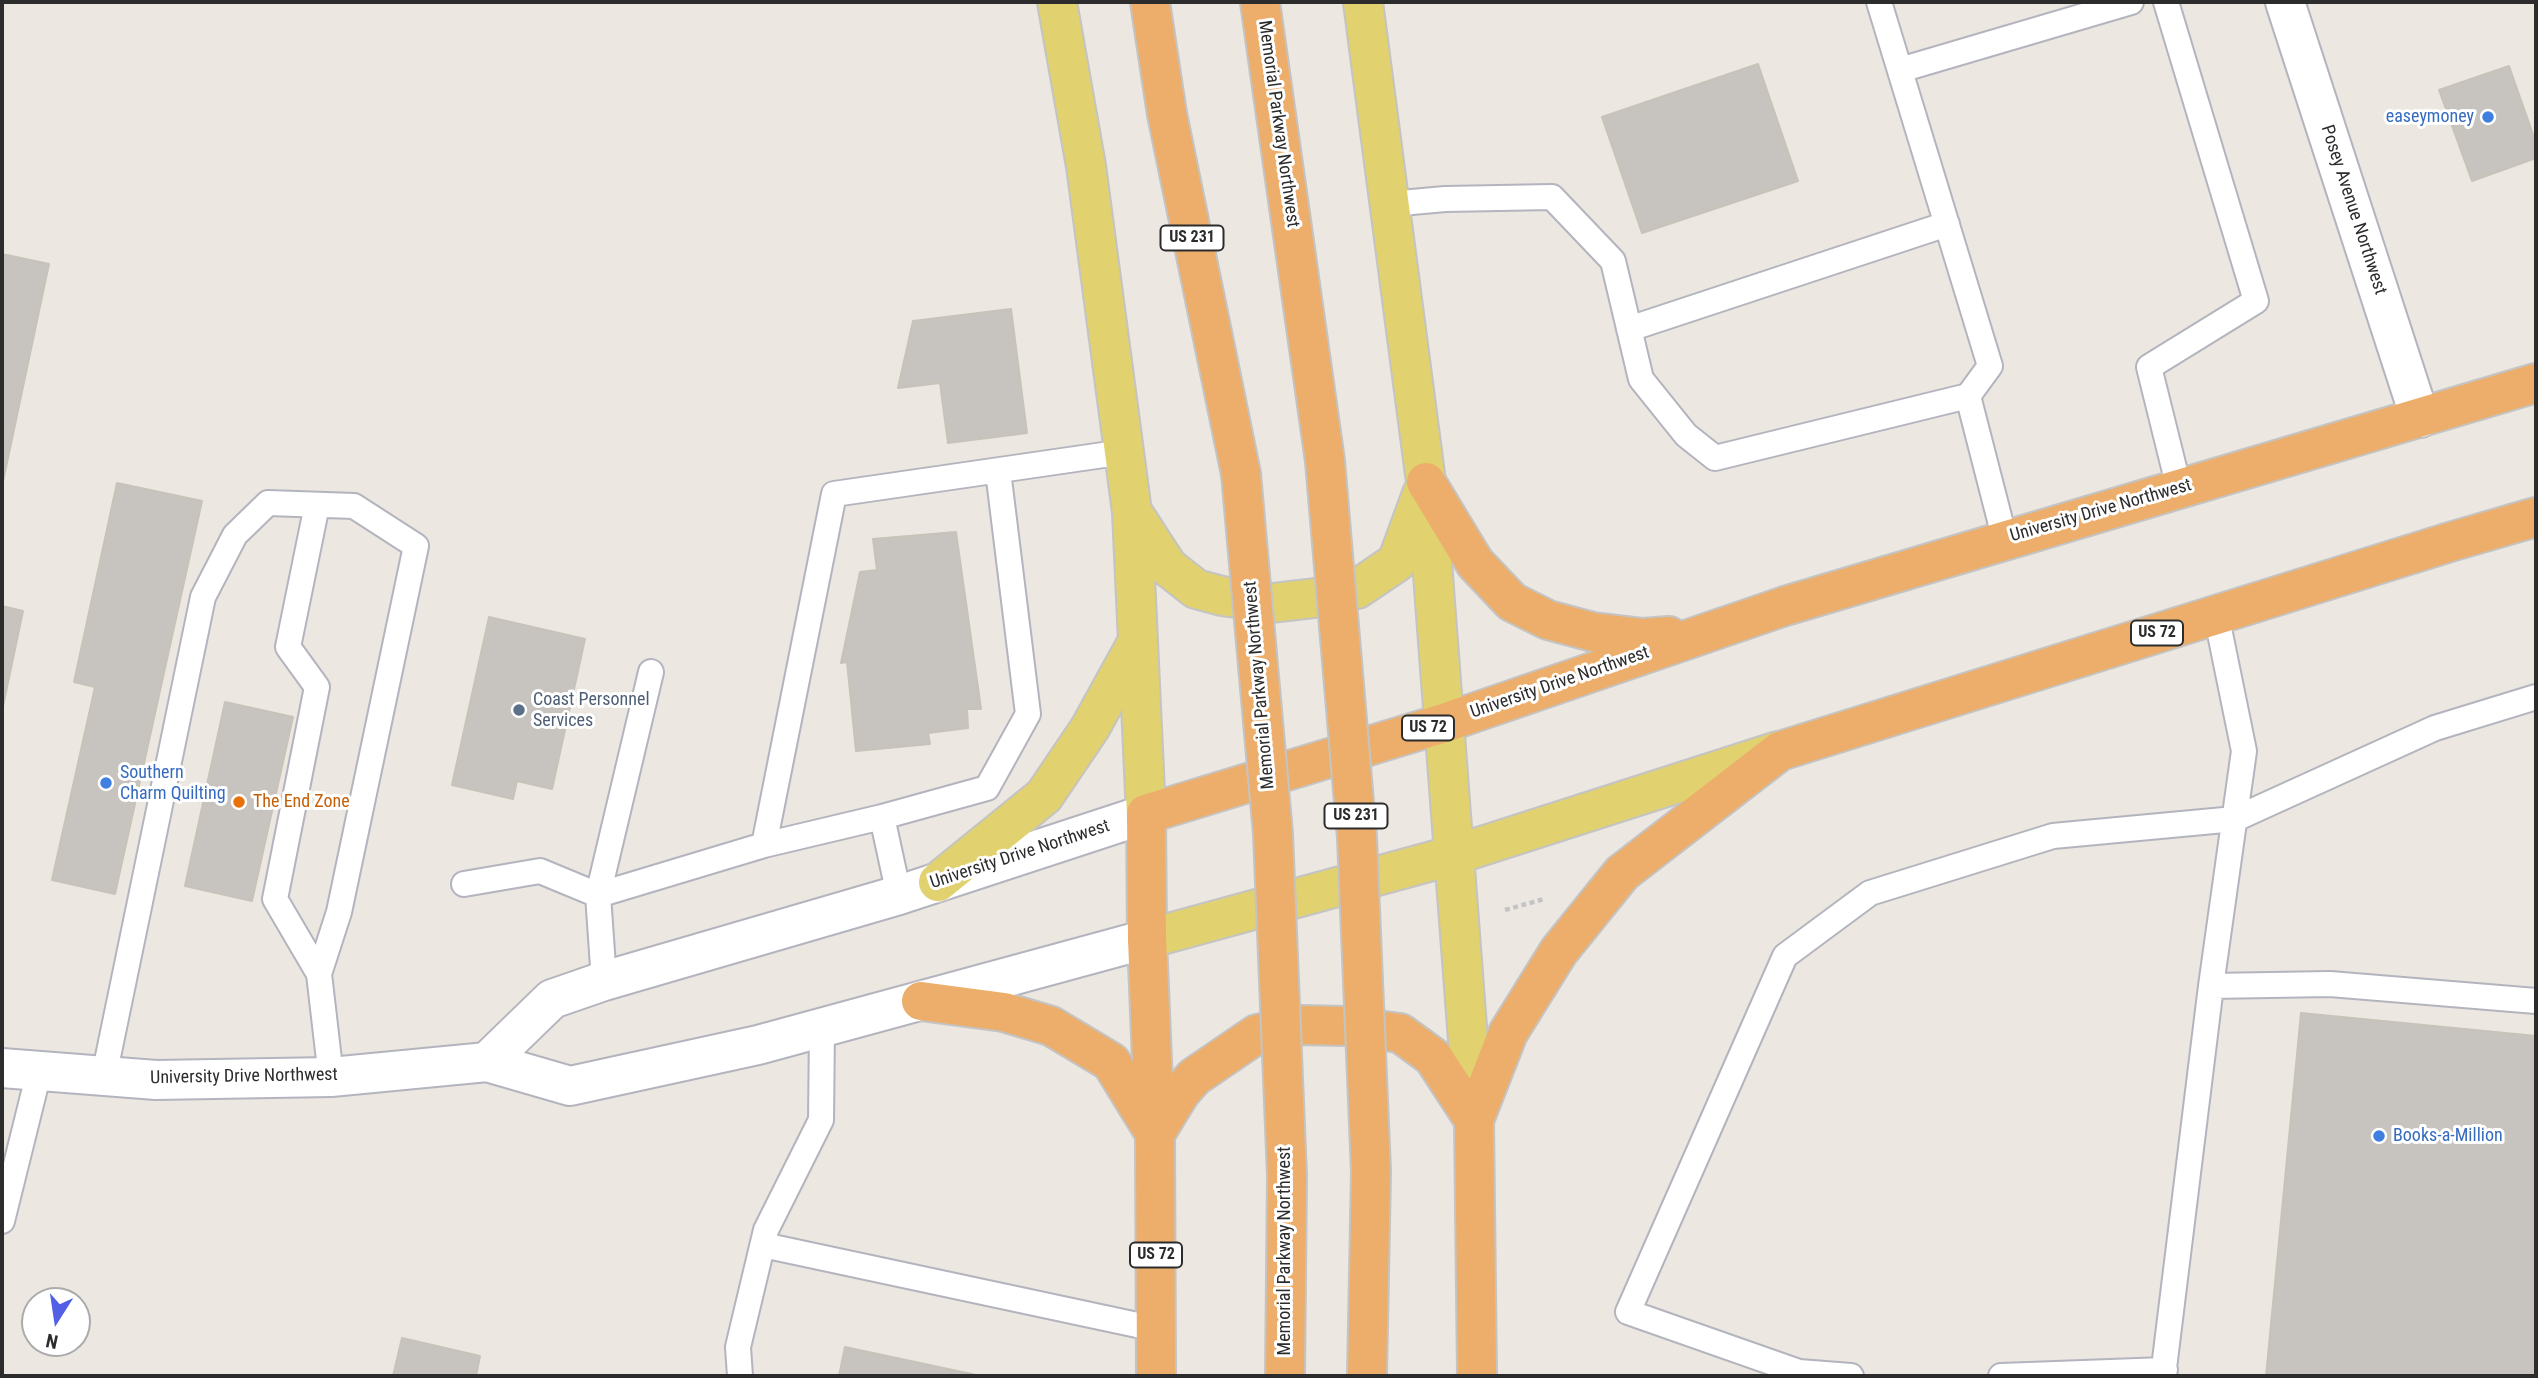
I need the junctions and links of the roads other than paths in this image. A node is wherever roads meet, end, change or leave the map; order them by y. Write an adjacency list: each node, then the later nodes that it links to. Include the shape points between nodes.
1 (1057, 2): 16 (main road, via 1086,166)
2 (1150, 2): 60 (highway, Memorial Parkway Northwest / US 231, bridge, via 1167,114 1241,474 1273,834 1287,1176)
3 (1260, 2): 61 (highway, Memorial Parkway Northwest / US 231, bridge, via 1325,461 1357,838 1371,1172)
4 (1363, 2): 10 (main road)
5 (1880, 2): 9 (lane)
6 (2131, 2): 9 (lane)
7 (2166, 2): 19 (lane, via 2256,300 2148,367)
8 (2285, 2): 15 (main road, Posey Avenue Northwest)
9 (1900, 70): 11 (lane)
10 (1390, 204): 12 (lane, via 1552,197 1613,261); 18 (main road)
11 (1947, 224): 12 (lane); 14 (lane, via 1990,366)
12 (1629, 329): 14 (lane, via 1641,379 1686,435 1715,458)
13 (2536, 383): 15 (highway, University Drive Northwest / US 72)
14 (1968, 396): 23 (lane)
15 (2420, 418): 19 (highway, University Drive Northwest / US 72)
16 (1124, 452): 17 (lane); 21 (main road)
17 (999, 471): 32 (lane, via 1028,714 987,788); 34 (lane, via 834,494)
18 (1426, 482): 21 (main road, via 1397,562 1357,589 1272,603 1196,589 1168,567); 25 (highway, via 1475,563 1512,603 1548,620 1593,632 1643,638); 29 (main road)
19 (2179, 488): 23 (highway, University Drive Northwest / US 72)
20 (317, 505): 41 (lane, via 288,647 317,687 275,899); 41 (lane, via 354,506 416,546 339,912); 49 (lane, via 268,503 235,535 203,597)
21 (1132, 512): 26 (main road)
22 (2536, 517): 24 (highway, University Drive Northwest / US 72)
23 (2005, 540): 25 (highway, University Drive Northwest / US 72)
24 (2216, 614): 30 (highway, University Drive Northwest / US 72); 33 (lane, via 2244,751)
25 (1706, 633): 29 (highway, University Drive Northwest / US 72)
26 (1139, 639): 31 (main road); 36 (main road, via 1090,728 1044,796)
27 (651, 672): 38 (lane)
28 (2536, 697): 33 (lane, via 2435,728)
29 (1444, 723): 31 (highway, University Drive Northwest / US 72); 35 (main road)
30 (1780, 751): 35 (main road, University Drive Northwest / US 72); 51 (highway, US 72, via 1622,873 1559,951 1508,1033)
31 (1146, 814): 36 (main road, University Drive Northwest); 40 (highway, US 72)
32 (882, 817): 34 (lane); 39 (lane)
33 (2235, 819): 43 (lane); 57 (lane, via 2053,836 1870,893 1785,956 1628,1312)
34 (764, 845): 38 (lane)
35 (1454, 855): 40 (main road, University Drive Northwest / US 72); 51 (main road)
36 (938, 882): 39 (main road, University Drive Northwest)
37 (464, 884): 38 (lane, via 540,871)
38 (598, 895): 42 (lane)
39 (900, 895): 42 (main road, University Drive Northwest)
40 (1147, 939): 44 (main road, University Drive Northwest); 52 (highway, US 72)
41 (319, 974): 50 (lane)
42 (604, 981): 47 (main road, University Drive Northwest, via 552,999)
43 (2211, 986): 45 (lane, via 2330,984); 56 (lane)
44 (921, 1001): 46 (main road, University Drive Northwest); 52 (highway, via 1004,1013 1051,1026 1073,1038 1111,1062)
45 (2536, 1002)
46 (822, 1028): 47 (main road, University Drive Northwest, via 570,1086); 54 (lane, via 821,1120 766,1230)
47 (487, 1062): 50 (main road, University Drive Northwest)
48 (20, 1070): 49 (main road, University Drive Northwest); 53 (lane)
49 (104, 1076): 50 (main road, University Drive Northwest, via 156,1080)
50 (331, 1077)
51 (1474, 1120): 52 (highway, via 1433,1057 1400,1033 1301,1025 1257,1034 1194,1077); 62 (highway, US 72)
52 (1155, 1134): 55 (highway, US 72)
53 (2, 1221)
54 (763, 1245): 55 (lane); 58 (lane, via 738,1348)
55 (1156, 1329): 59 (highway, US 72)
56 (2164, 1373): 64 (lane)
57 (1798, 1374): 63 (lane)
58 (740, 1376)
59 (1156, 1376)
60 (1285, 1376)
61 (1367, 1376)
62 (1477, 1376)
63 (1851, 1376)
64 (2001, 1376)

